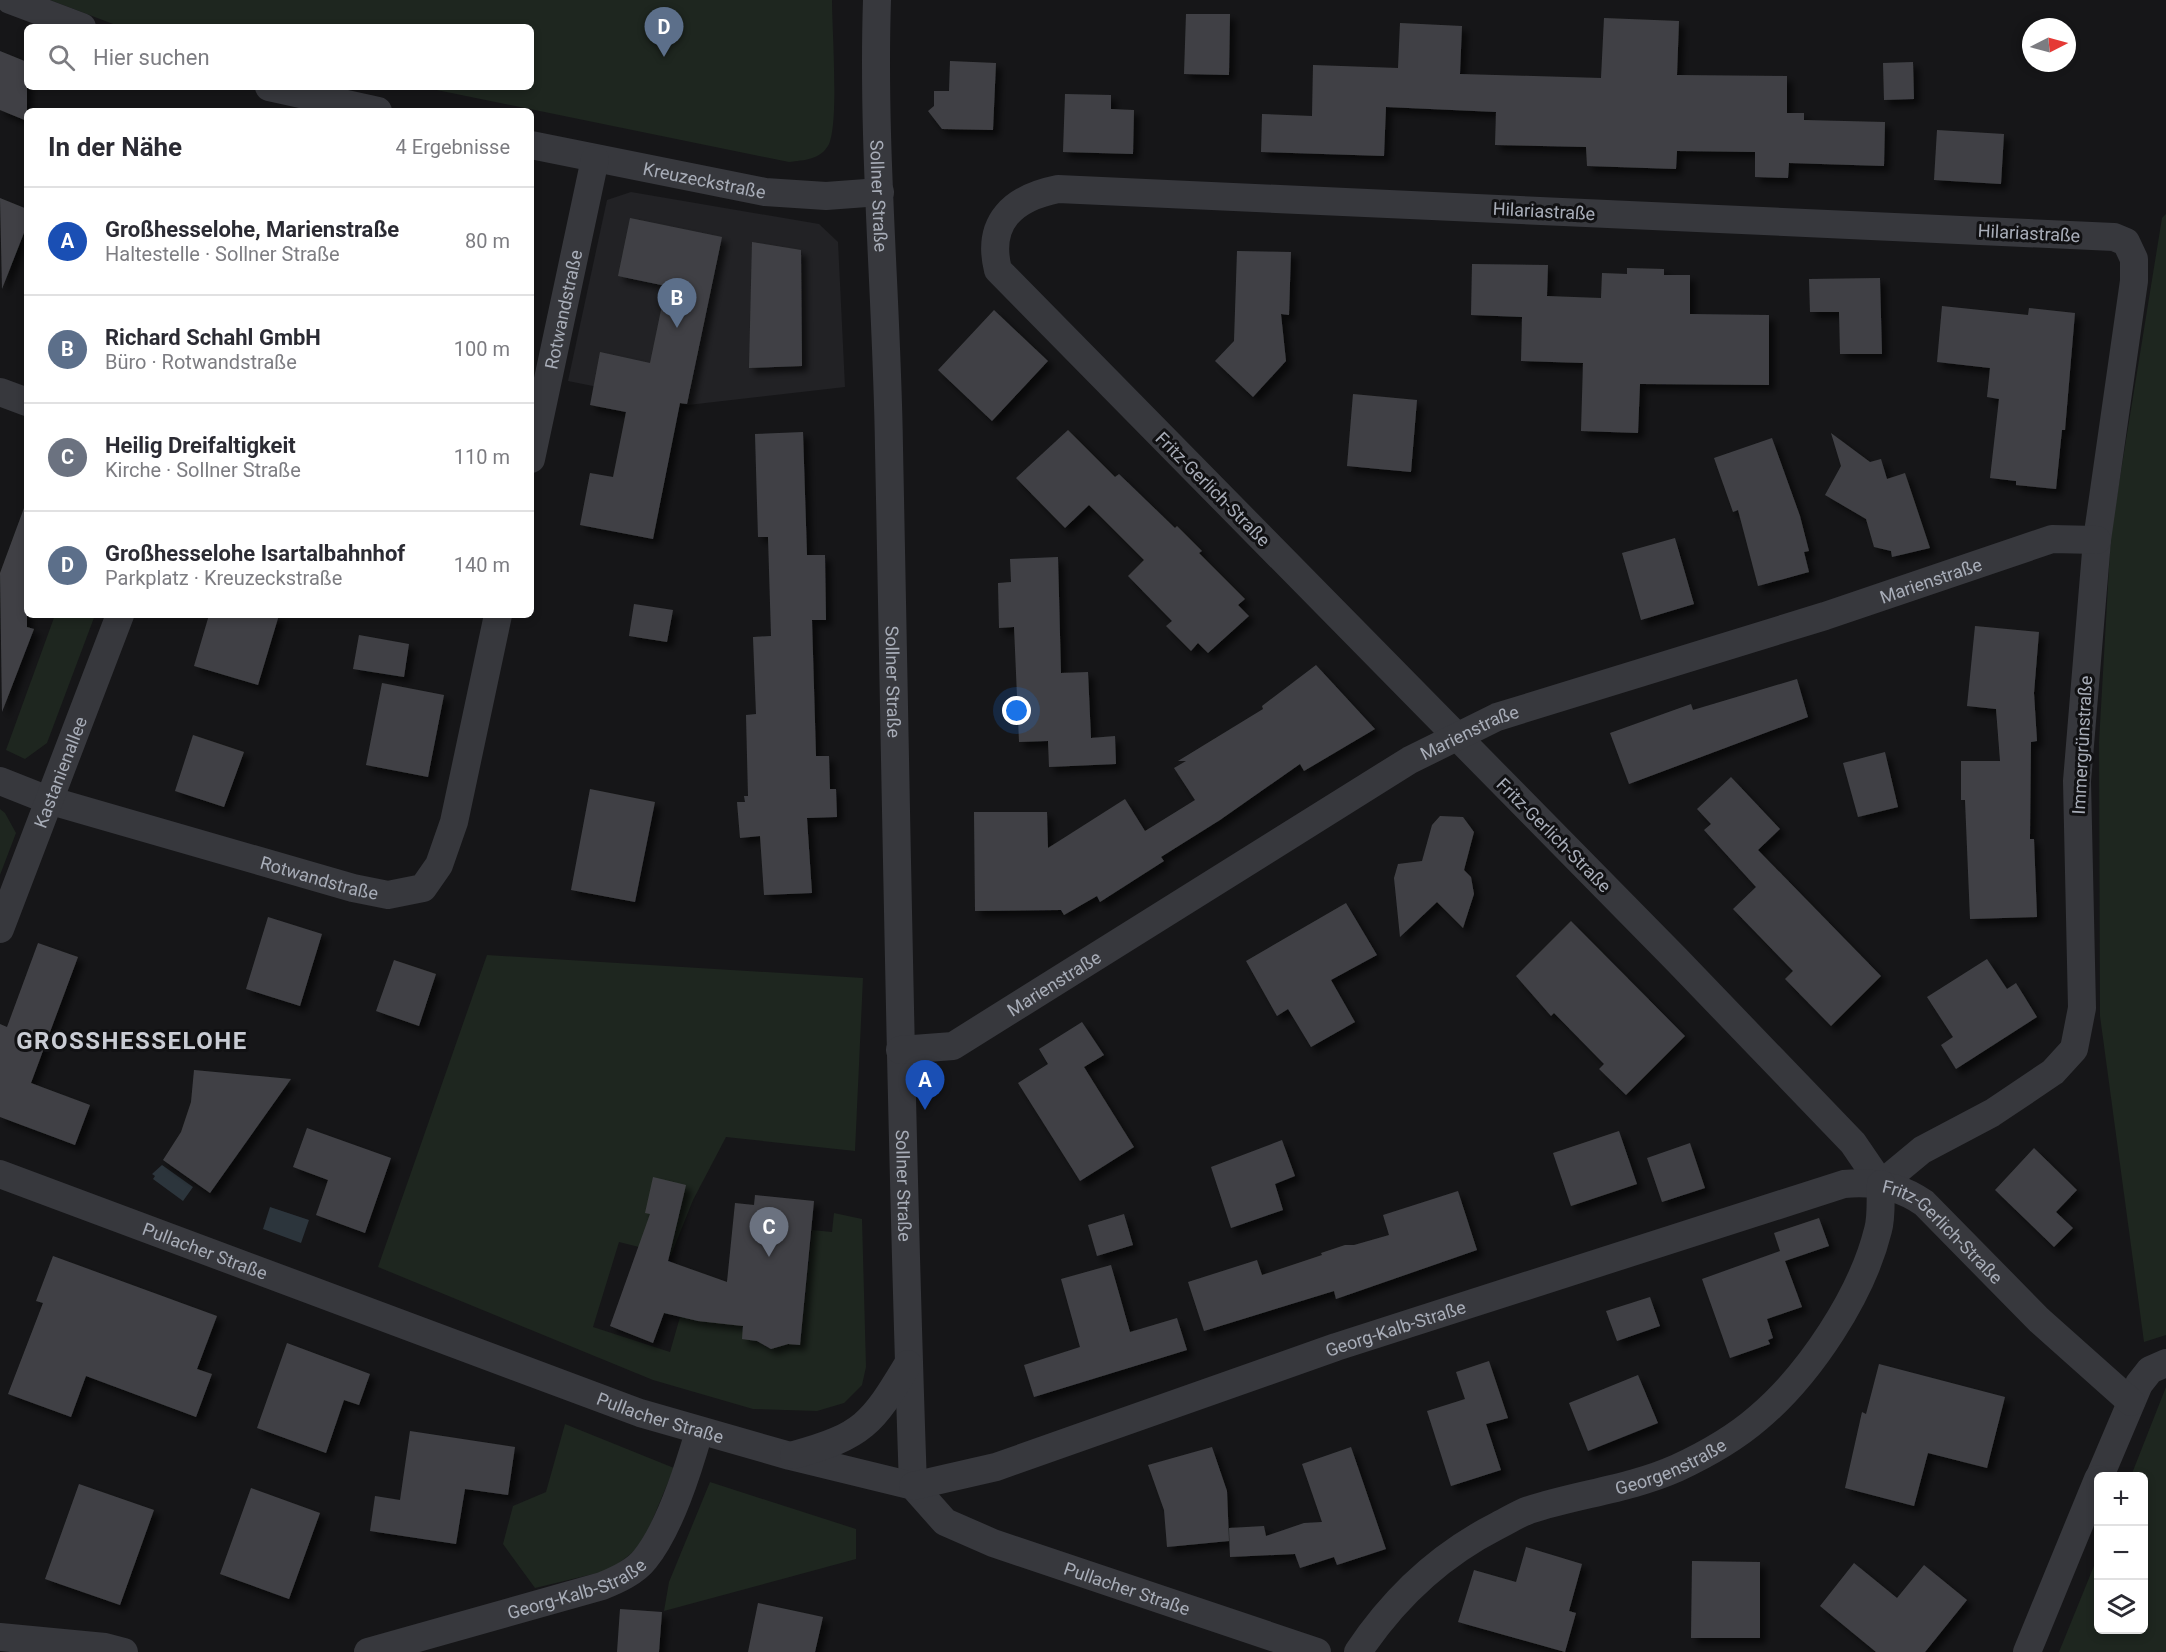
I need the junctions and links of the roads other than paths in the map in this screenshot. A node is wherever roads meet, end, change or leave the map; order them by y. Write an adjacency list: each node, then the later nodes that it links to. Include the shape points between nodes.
1 (10, 0): 3 (street)
2 (877, 0): 9 (street, Sollner Straße)
3 (74, 24)
4 (277, 90): 5 (street)
5 (314, 104): 6 (street)
6 (351, 108)
7 (534, 146): 8 (street, Kreuzeckstraße)
8 (595, 159): 9 (street, Kreuzeckstraße, via 765,192 826,196); 14 (street, Rotwandstraße)
9 (880, 192): 22 (street, Sollner Straße, via 887,330)
10 (2126, 242): 11 (street, Hilariastraße, via 2114,237 1058,189 1034,194 1019,203 999,223); 15 (street, Immergrünstraße, via 2133,259 2134,281)
11 (993, 250): 18 (street, Fritz-Gerlich-Straße, via 998,270 1020,294)
12 (0, 392): 13 (street)
13 (24, 401)
14 (534, 445)
15 (2097, 540): 18 (street, Marienstraße, via 2052,538 1832,614 1497,717); 24 (street, Immergrünstraße, via 2077,781 2082,1008 2074,1050 2053,1072 1992,1113 1922,1150)
16 (119, 618): 20 (street, Kastanienallee)
17 (497, 618): 20 (street, Rotwandstraße, via 454,822 440,865 423,888 388,895 353,888)
18 (1457, 737): 22 (street, Marienstraße, via 1410,760 953,1046); 24 (street, Fritz-Gerlich-Straße, via 1853,1143)
19 (0, 781): 20 (street, Rotwandstraße)
20 (48, 800): 21 (street, Kastanienallee)
21 (0, 929)
22 (900, 1050): 26 (street, Sollner Straße)
23 (0, 1174): 28 (street, Pullacher Straße)
24 (1881, 1184): 27 (street, Fritz-Gerlich-Straße, via 1907,1191 1924,1203 2039,1320); 31 (street, Georg-Kalb-Straße, via 1844,1184 1336,1347 996,1467); 37 (street, Georgenstraße, via 1879,1228 1864,1272 1832,1330 1784,1394 1757,1420 1677,1468 1527,1511 1472,1539 1436,1563 1400,1596)
25 (2166, 1363): 27 (street, via 2150,1370)
26 (908, 1364): 29 (street, via 868,1424 834,1444); 31 (street, Sollner Straße)
27 (2131, 1402): 30 (street)
28 (699, 1432): 29 (street, Pullacher Straße); 35 (street, Georg-Kalb-Straße, via 688,1472 661,1532 645,1560 621,1578)
29 (790, 1456): 31 (street, Pullacher Straße)
30 (2102, 1472)
31 (913, 1485): 36 (street, Pullacher Straße, via 945,1522 993,1543)
32 (2094, 1490): 38 (street)
33 (0, 1637): 34 (street)
34 (124, 1652)
35 (368, 1652)
36 (1317, 1652)
37 (1358, 1652)
38 (2027, 1652)

